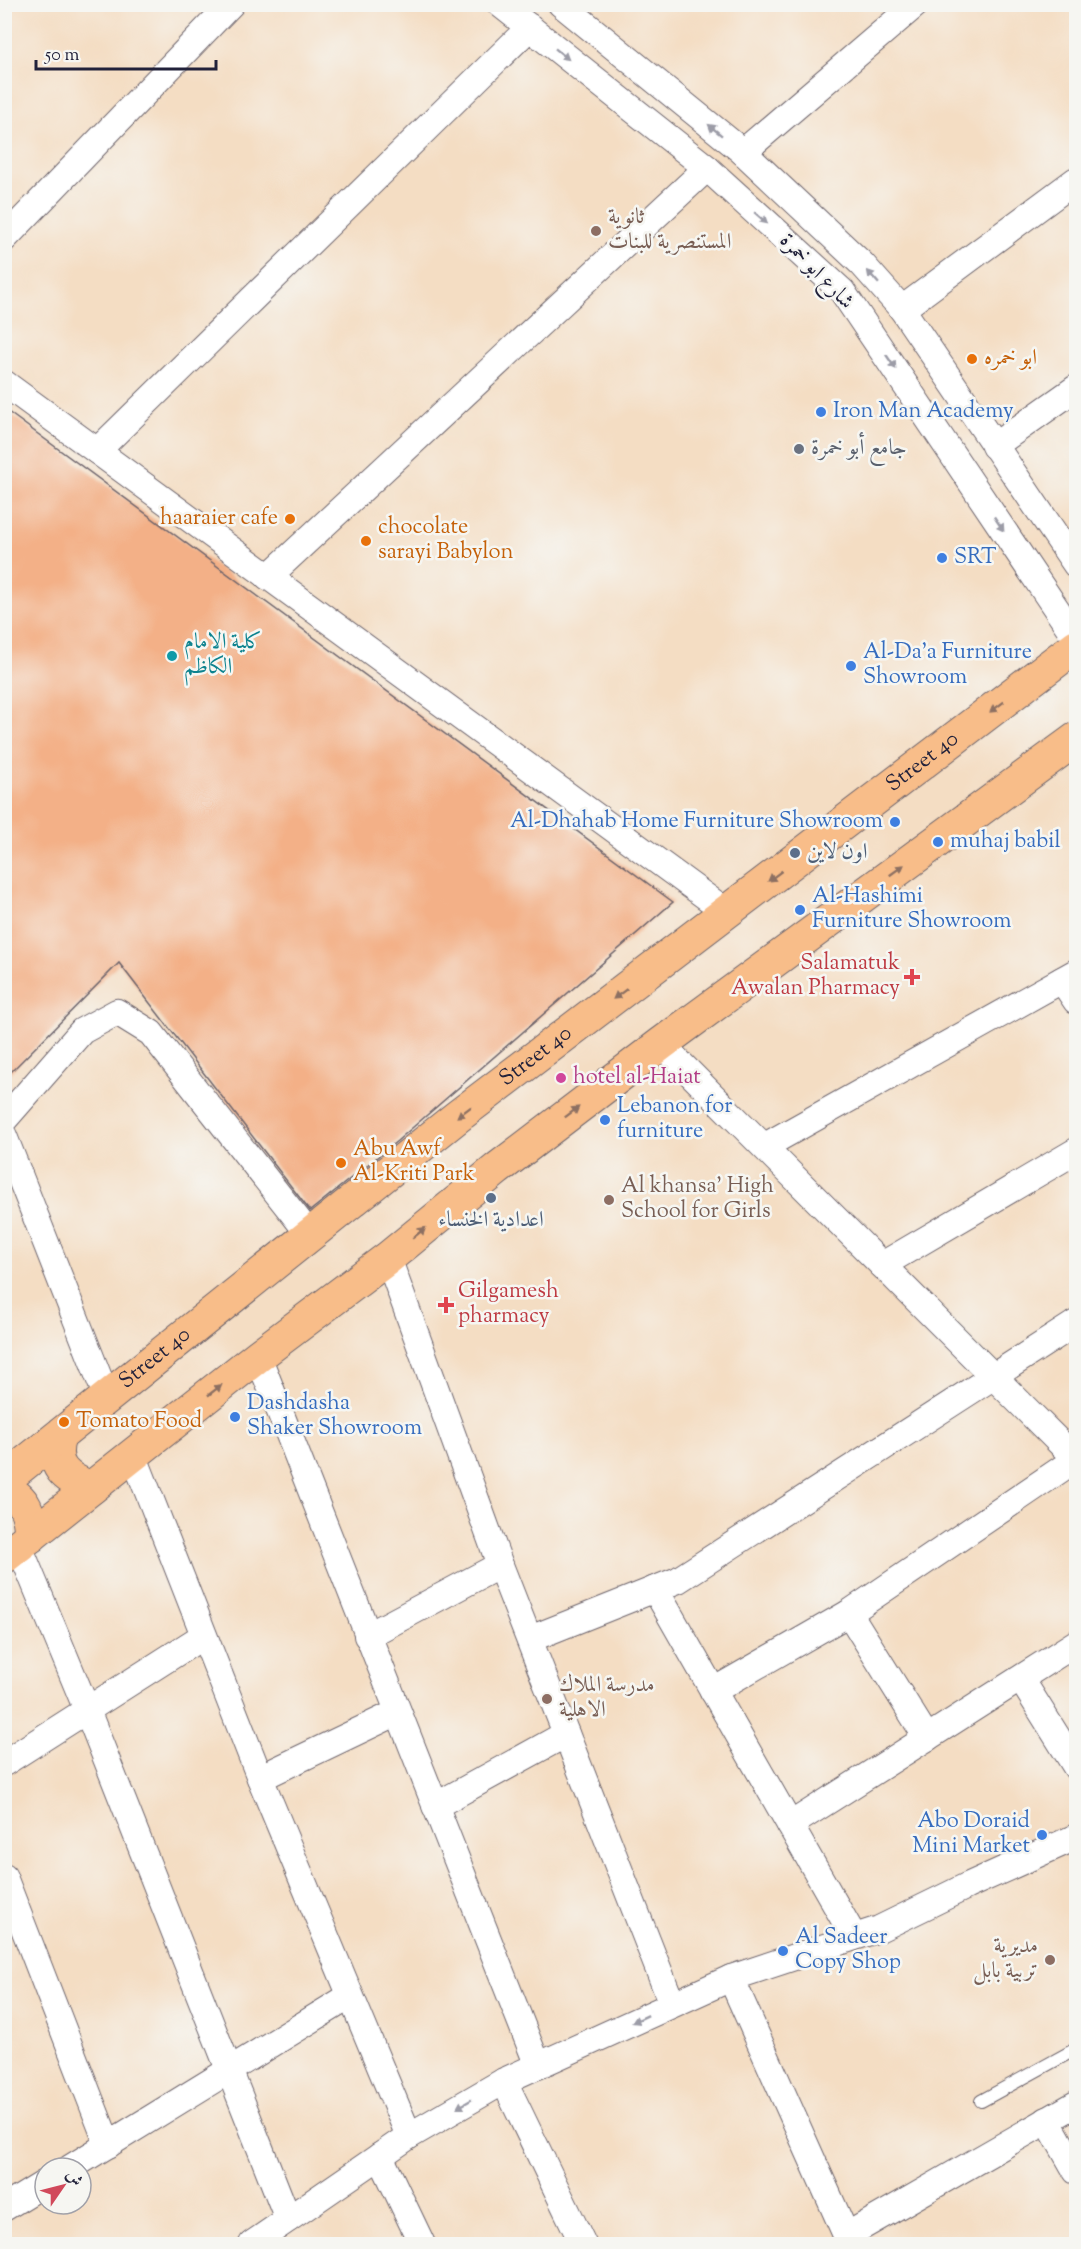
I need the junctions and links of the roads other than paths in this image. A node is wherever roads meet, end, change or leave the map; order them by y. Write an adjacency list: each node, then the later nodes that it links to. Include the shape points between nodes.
1 (231, 4): 10 (street)
2 (500, 4): 5 (street, شارع ابو خمرة)
3 (561, 4): 6 (street, شارع ابو خمرة, one-way to 3)
4 (916, 4): 6 (street)
5 (530, 27): 7 (street, شارع ابو خمرة, one-way to 7); 15 (street)
6 (751, 160): 9 (street); 11 (street, شارع ابو خمرة, one-way to 6, via 862,264)
7 (707, 168): 9 (street, شارع ابو خمرة); 17 (street)
8 (1077, 180): 11 (street)
9 (735, 195): 18 (street, شارع ابو خمرة, one-way to 18, via 842,291)
10 (4, 239)
11 (902, 309): 14 (street, شارع ابو خمرة)
12 (4, 383): 15 (street)
13 (1077, 388): 14 (street)
14 (994, 446): 16 (street, شارع ابو خمرة)
15 (97, 451): 17 (street)
16 (1077, 565)
17 (268, 577): 21 (street)
18 (1077, 638)
19 (1077, 646): 21 (main road, Street 40, one-way to 21)
20 (1077, 739): 24 (main road, one-way to 20)
21 (727, 912): 29 (main road, Street 40, one-way to 29, via 457,1117)
22 (1069, 976): 23 (street); 27 (street)
23 (1077, 1001)
24 (661, 1044): 27 (street); 30 (main road, one-way to 24)
25 (4, 1120): 29 (street, via 82,1031 117,1012 151,1033)
26 (4, 1136): 35 (street)
27 (765, 1146): 31 (street)
28 (1077, 1151): 31 (street)
29 (310, 1235): 35 (main road, Street 40)
30 (388, 1258): 33 (main road); 43 (street)
31 (882, 1265): 34 (street)
32 (1077, 1323): 34 (street)
33 (258, 1356): 37 (main road, one-way to 33); 47 (street)
34 (993, 1377): 38 (street); 44 (street, via 678,1580)
35 (107, 1398): 36 (main road, Street 40)
36 (58, 1437): 39 (main road, Street 40); 40 (main road, via 59,1466 71,1479)
37 (133, 1454): 40 (main road); 46 (street)
38 (1076, 1459): 45 (street)
39 (4, 1480)
40 (91, 1488): 42 (main road)
41 (4, 1489): 42 (main road, via 13,1492 29,1514)
42 (18, 1546): 52 (street)
43 (500, 1564): 47 (street); 48 (street)
44 (655, 1589): 48 (street); 51 (street)
45 (849, 1612): 51 (street); 55 (street)
46 (203, 1636): 52 (street); 58 (street)
47 (367, 1636): 53 (street)
48 (530, 1640): 54 (street)
49 (1077, 1643): 50 (street)
50 (1021, 1679): 55 (street); 57 (street)
51 (713, 1691): 60 (street)
52 (87, 1710): 56 (street); 69 (street)
53 (398, 1712): 58 (street); 59 (street)
54 (566, 1734): 59 (street); 66 (street)
55 (927, 1738): 60 (street)
56 (4, 1763)
57 (1077, 1767)
58 (260, 1778): 65 (street)
59 (435, 1806): 68 (street)
60 (790, 1825): 63 (street)
61 (1077, 1837): 63 (street)
62 (4, 1877): 75 (street)
63 (854, 1937): 64 (street)
64 (731, 1978): 66 (street); 82 (street)
65 (350, 1996): 69 (street); 74 (street)
66 (672, 2004): 68 (street, one-way to 68)
67 (1077, 2049): 71 (lane)
68 (538, 2066): 70 (street)
69 (229, 2071): 75 (street); 81 (street)
70 (504, 2081): 74 (street, one-way to 74); 84 (street)
71 (981, 2101)
72 (1077, 2104): 73 (street)
73 (1047, 2120): 78 (street); 82 (street)
74 (409, 2136): 77 (street)
75 (108, 2145): 76 (street)
76 (90, 2156)
77 (380, 2157): 81 (street); 83 (street)
78 (1077, 2170)
79 (33, 2190): 80 (street)
80 (4, 2208)
81 (272, 2235)
82 (848, 2240)
83 (422, 2244)
84 (583, 2244)

